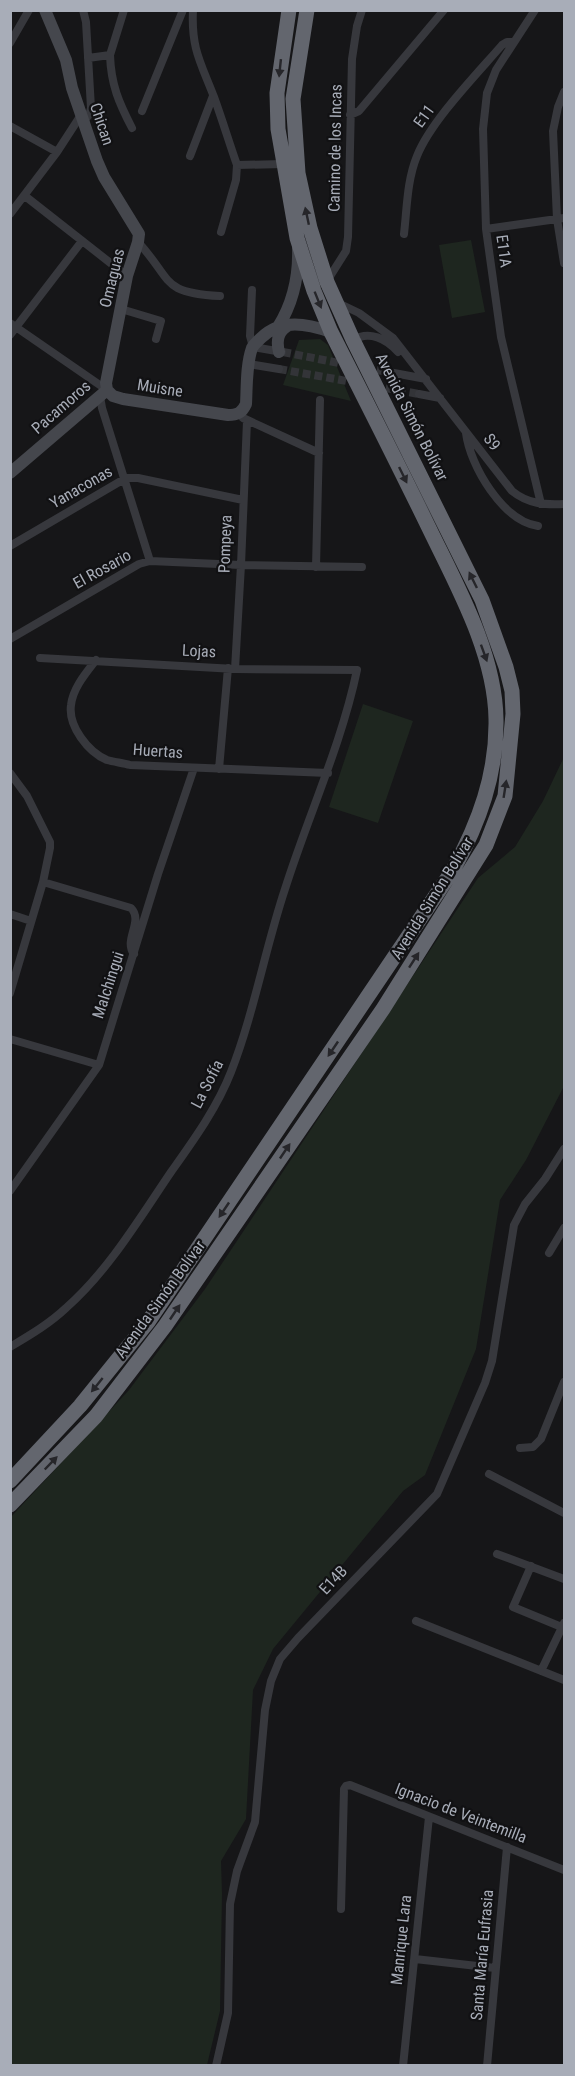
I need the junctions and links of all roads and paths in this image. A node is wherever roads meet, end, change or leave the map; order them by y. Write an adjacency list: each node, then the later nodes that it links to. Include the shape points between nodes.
1 (29, 10): 13 (street)
2 (45, 10): 20 (street, Chican, via 66,60)
3 (83, 10): 15 (street)
4 (124, 10): 14 (street)
5 (183, 10): 18 (street)
6 (192, 10): 17 (street, via 195,50)
7 (289, 10): 25 (highway, Avenida Simón Bolívar, one-way to 25, via 277,93)
8 (306, 10): 38 (highway, Avenida Simón Bolívar, one-way to 8, via 298,173 293,120)
9 (362, 10): 19 (street, Camino de los Incas, via 352,59)
10 (444, 10): 19 (street, via 359,111)
11 (535, 10): 12 (street, E11A)
12 (513, 42): 30 (street, E11A, via 487,93 483,129); 32 (street, E11, via 502,45 429,133 410,182)
13 (10, 43)
14 (110, 56): 15 (street); 22 (street, via 117,100)
15 (88, 58): 20 (street, via 91,108)
16 (564, 92): 29 (street, via 553,131)
17 (213, 96): 24 (street); 26 (street)
18 (142, 111)
19 (350, 115): 38 (street, Camino de los Incas, via 348,237 346,251)
20 (82, 119): 23 (street); 35 (street, Chican, via 104,177 140,234)
21 (10, 126): 23 (street)
22 (132, 128)
23 (57, 152): 27 (street)
24 (190, 156)
25 (283, 164): 26 (street); 33 (highway, Avenida Simón Bolívar)
26 (237, 165): 31 (street)
27 (25, 196): 28 (street); 34 (street)
28 (10, 214)
29 (561, 218): 30 (street); 36 (street)
30 (486, 229): 66 (street, E11A, via 501,338)
31 (222, 232)
32 (404, 234)
33 (297, 238): 44 (street, via 295,287); 45 (highway, Avenida Simón Bolívar, one-way to 45)
34 (82, 241): 37 (street); 43 (street)
35 (138, 242): 37 (street, Omaguas); 40 (street, Omaguas, via 160,273 179,290)
36 (564, 263)
37 (127, 276): 42 (street, Omaguas)
38 (327, 282): 41 (highway, Avenida Simón Bolívar)
39 (252, 290): 49 (street)
40 (220, 296)
41 (336, 302): 48 (highway, Avenida Simón Bolívar); 52 (street, S9, via 377,325)
42 (121, 309): 47 (street, via 161,321); 56 (street, Omaguas)
43 (13, 325): 46 (street); 56 (street, Muisne)
44 (283, 326): 45 (street, via 305,325); 49 (street, via 266,333); 50 (street, via 278,336)
45 (331, 332): 98 (highway, Avenida Simón Bolívar, one-way to 98, via 465,603 489,669 496,718 485,799 453,870 148,1322 80,1406)
46 (10, 335)
47 (156, 339)
48 (353, 340): 52 (street, S9, via 376,336); 99 (highway, Avenida Simón Bolívar, one-way to 48, via 96,1416 165,1326 383,1009 486,845 505,796 513,714 512,691 499,645 482,600)
49 (252, 347): 50 (street); 51 (street, Pompeya)
50 (281, 352)
51 (249, 364): 53 (street); 60 (street, Pompeya)
52 (415, 366): 55 (street, S9)
53 (279, 369)
54 (394, 373): 55 (street)
55 (426, 379): 58 (street, S9)
56 (103, 393): 60 (street, Muisne); 63 (street, Pacamoros); 64 (street, Omaguas, via 102,408)
57 (419, 394): 58 (street)
58 (440, 398): 61 (street, S9)
59 (320, 400): 62 (street)
60 (243, 418): 62 (street, Muisne); 65 (street, Pompeya)
61 (466, 433): 66 (street, S9, via 507,487 525,500); 68 (street, via 480,473 490,488 516,517)
62 (319, 453): 72 (street)
63 (10, 473)
64 (126, 478): 65 (street, Yanaconas); 69 (street, Yanaconas); 70 (street, Omaguas)
65 (243, 500): 71 (street, Pompeya)
66 (541, 504): 67 (street, S9)
67 (564, 504)
68 (538, 526)
69 (10, 546)
70 (150, 561): 71 (street, El Rosario); 74 (street, El Rosario)
71 (241, 565): 72 (street, El Rosario); 77 (street, Pompeya)
72 (316, 567): 73 (street, El Rosario)
73 (362, 567)
74 (10, 639)
75 (40, 658): 76 (street, Lojas)
76 (96, 660): 77 (street, Lojas); 79 (street, Huertas, via 71,702 74,725 86,744 106,759 130,765)
77 (231, 668): 78 (street, Lojas); 80 (street, Pompeya)
78 (357, 670): 82 (street, La Sofía)
79 (194, 768): 80 (street, Huertas); 86 (street, Malchingui)
80 (219, 769): 82 (street, Huertas)
81 (10, 773): 83 (street, via 27,796 50,842)
82 (328, 773): 94 (street, La Sofía, via 285,889 239,1049 219,1099 94,1279 38,1331)
83 (43, 882): 85 (street); 86 (street, via 131,908 136,918 130,945)
84 (10, 914): 85 (street)
85 (31, 921): 87 (street)
86 (134, 954): 89 (street, Malchingui)
87 (10, 993)
88 (10, 1039): 89 (street)
89 (99, 1065): 91 (street, Malchingui)
90 (564, 1149): 114 (street, E14B, via 514,1225 492,1361 437,1494 298,1638 280,1659 271,1681 255,1822 230,1904 228,2013)
91 (10, 1191)
92 (564, 1228): 93 (street)
93 (549, 1253)
94 (10, 1347)
95 (564, 1382): 96 (street, via 541,1439 533,1447)
96 (520, 1448)
97 (489, 1474): 100 (street)
98 (10, 1481)
99 (10, 1505)
100 (564, 1513)
101 (497, 1554): 102 (street)
102 (531, 1566): 103 (street); 105 (street, via 513,1607)
103 (564, 1579)
104 (416, 1621): 106 (street)
105 (564, 1626): 106 (street)
106 (541, 1671): 107 (street)
107 (564, 1680)
108 (429, 1817): 109 (street, Ignacio de Veintemilla); 111 (street, Ignacio de Veintemilla, via 346,1786); 112 (street, Manrique Lara)
109 (507, 1847): 110 (street, Ignacio de Veintemilla); 113 (street, Santa María Eufrasia)
110 (564, 1870)
111 (341, 1909)
112 (415, 1959): 113 (street); 115 (street, Manrique Lara)
113 (495, 1968): 116 (street, Santa María Eufrasia)
114 (216, 2066)
115 (403, 2066)
116 (487, 2066)

